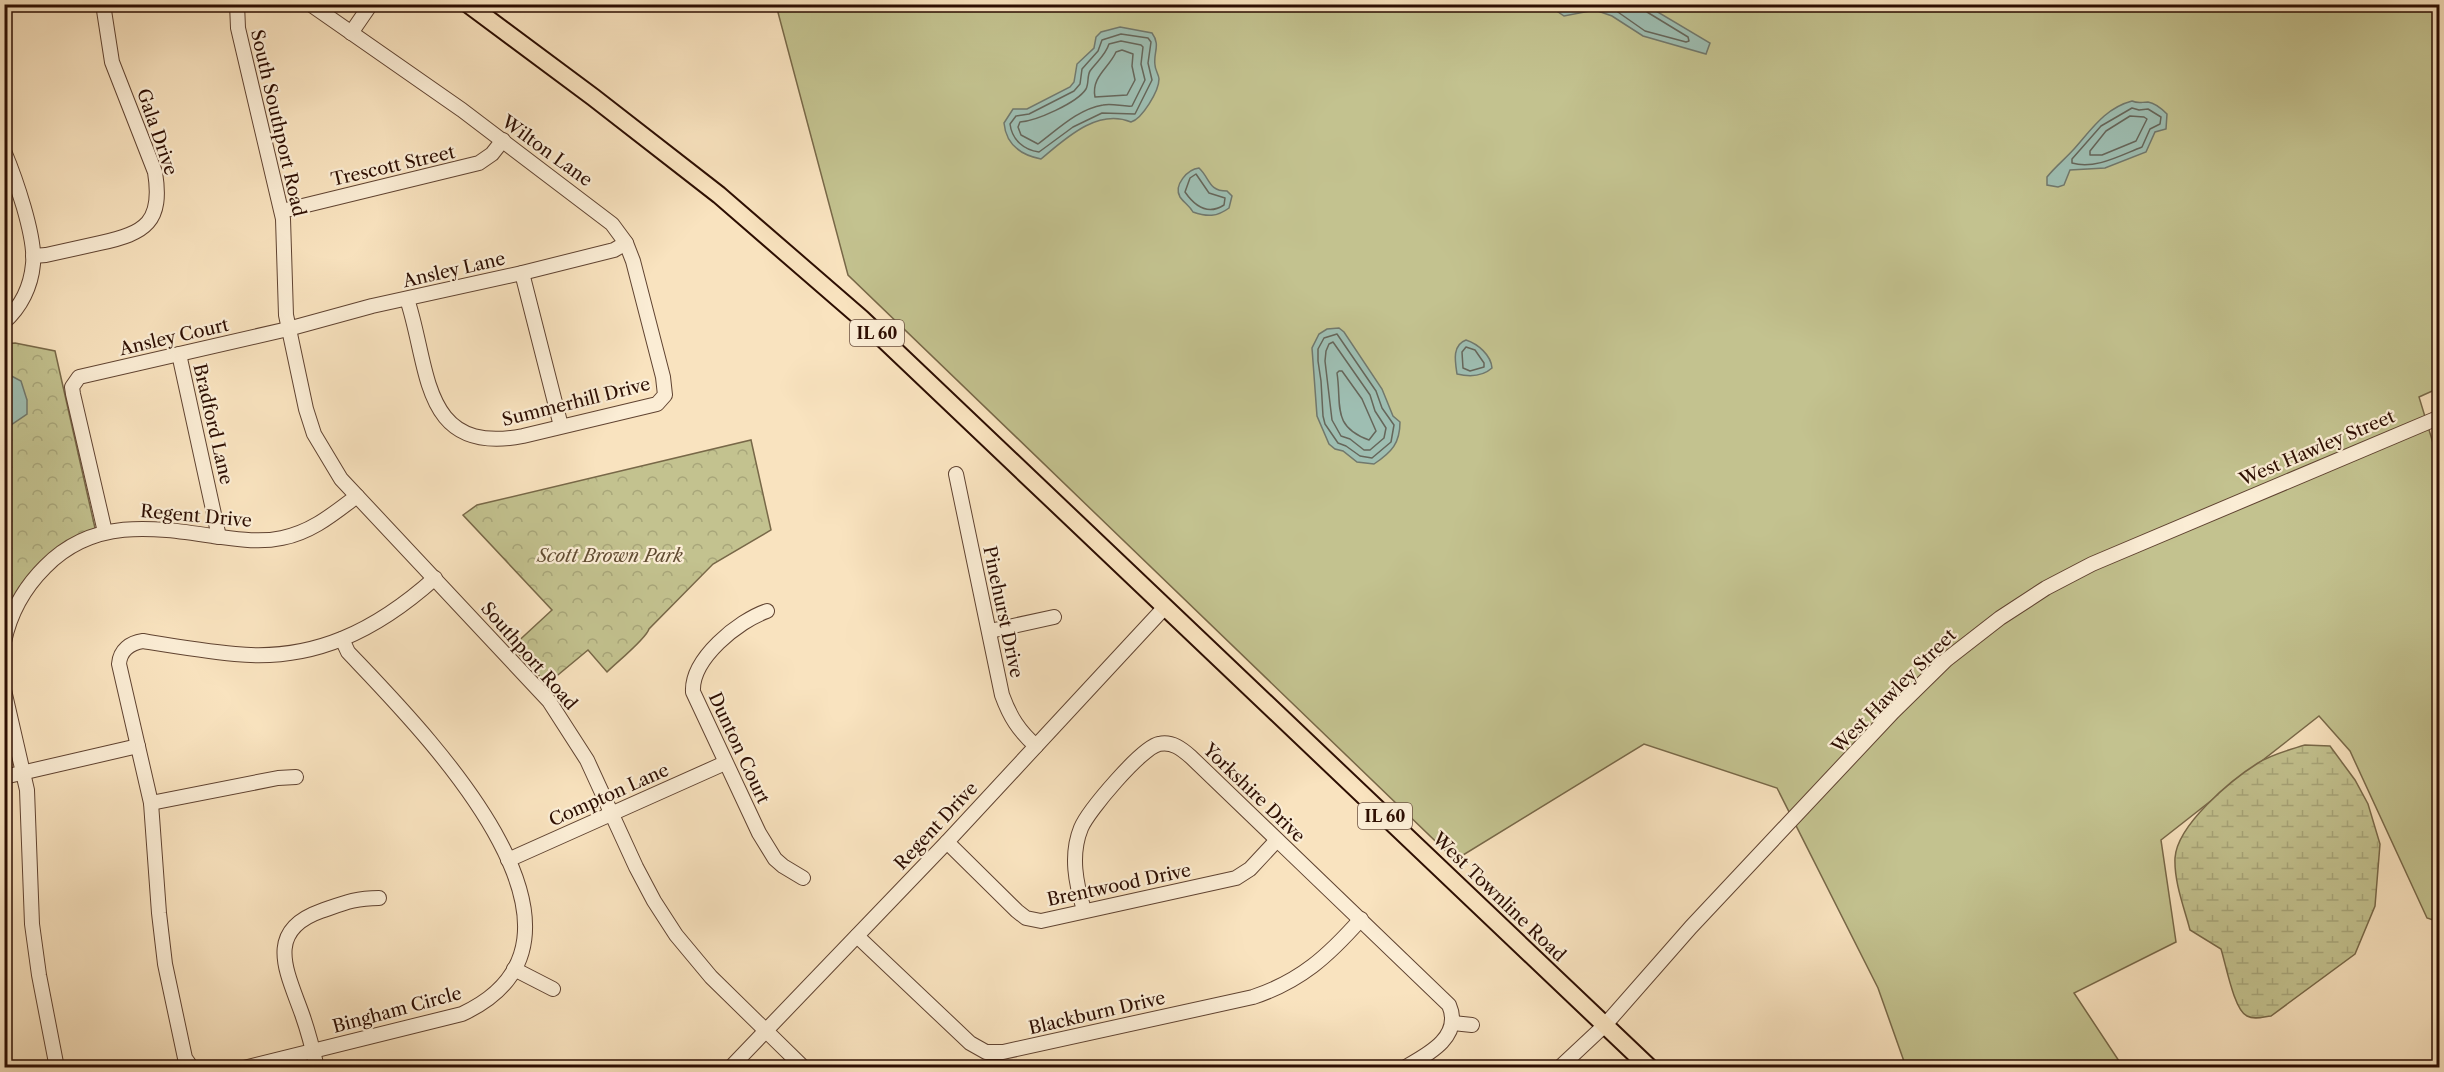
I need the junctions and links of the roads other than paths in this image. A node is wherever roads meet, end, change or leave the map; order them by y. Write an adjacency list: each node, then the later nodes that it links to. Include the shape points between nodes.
1 (103, 4): 12 (street, Gala Drive, via 112,62 155,172 156,206 150,221 138,232)
2 (237, 4): 9 (street, South Southport Road, via 238,28)
3 (310, 4): 6 (street, Wilton Lane)
4 (371, 4): 6 (street)
5 (468, 4): 26 (main road, IL 60, via 594,97 771,239 879,334)
6 (351, 33): 7 (street, Wilton Lane)
7 (502, 140): 9 (street, Trescott Street, via 478,164); 10 (street, Wilton Lane, via 590,205)
8 (4, 151): 12 (street, via 21,197)
9 (282, 211): 11 (street, South Southport Road)
10 (626, 243): 13 (street, Ansley Lane, via 614,250); 18 (street, Wilton Lane, via 663,377)
11 (284, 249): 16 (street, Southport Road)
12 (33, 256): 15 (street, via 23,298)
13 (522, 273): 14 (street, Ansley Lane); 20 (street)
14 (406, 299): 16 (street, Ansley Lane); 20 (street, Summerhill Drive, via 433,400 452,424 476,437 502,440)
15 (4, 322)
16 (288, 329): 17 (street, Ansley Court); 22 (street, Southport Road, via 314,434 341,479)
17 (179, 354): 23 (street, Ansley Court, via 79,377 72,387); 24 (street, Bradford Lane)
18 (664, 395): 20 (street, Summerhill Drive, via 657,404)
19 (2439, 417): 53 (street, West Hawley Street, via 2092,564 2000,618 1946,660 1893,712 1691,927)
20 (561, 426)
21 (956, 474): 29 (street, Pinehurst Drive)
22 (357, 496): 24 (street, Regent Drive, via 325,520 292,535 267,540); 25 (street, Southport Road)
23 (105, 532): 24 (street, Regent Drive, via 149,527); 31 (street, Regent Drive, via 62,552 33,579 18,602)
24 (219, 537)
25 (435, 578): 30 (street, via 395,612); 40 (street, Southport Road, via 549,701 587,760)
26 (1165, 607): 34 (street, Regent Drive); 53 (main road, West Townline Road / IL 60)
27 (767, 611): 35 (street, Dunton Court, via 752,616 729,633 697,668 694,677 693,692)
28 (1054, 616): 29 (street)
29 (990, 631): 34 (street, Pinehurst Drive, via 1009,715)
30 (342, 639): 33 (street, via 300,651 269,654 133,643 119,657 119,664); 43 (street, Bingham Circle, via 348,652 453,769)
31 (4, 642)
32 (4, 690): 36 (street)
33 (138, 746): 36 (street); 39 (street)
34 (1036, 746): 42 (street, Regent Drive)
35 (725, 764): 40 (street, Compton Lane); 44 (street, Dunton Court, via 775,859)
36 (24, 773): 37 (street); 56 (street, via 32,924)
37 (4, 777)
38 (296, 777): 39 (street)
39 (151, 803): 57 (street, via 165,964 185,1058)
40 (612, 813): 43 (street, Compton Lane); 54 (street, Southport Road, via 649,892 676,935 711,977)
41 (1277, 840): 46 (street, Brentwood Drive, via 1250,870 1236,878); 46 (street, Yorkshire Drive, via 1181,748 1167,743 1153,746 1095,805 1081,828 1075,860); 47 (street, Yorkshire Drive)
42 (947, 842): 46 (street, Brentwood Drive, via 1026,918 1041,921); 48 (street, Regent Drive)
43 (508, 860): 49 (street, Bingham Circle, via 520,887 526,918 525,938)
44 (803, 878)
45 (379, 898): 55 (street, via 355,898 313,914 287,937 283,956)
46 (1084, 910)
47 (1361, 919): 48 (street, Blackburn Drive, via 1320,962 1274,990 1003,1052 987,1052 970,1043); 51 (street, Yorkshire Drive, via 1445,1000)
48 (857, 936): 54 (street, Regent Drive)
49 (514, 969): 50 (street); 55 (street, Bingham Circle, via 489,998 462,1014)
50 (553, 989)
51 (1453, 1023): 52 (street); 62 (street, via 1443,1042)
52 (1472, 1025)
53 (1605, 1025): 63 (street, West Hawley Street); 64 (main road, West Townline Road / IL 60)
54 (766, 1031): 60 (street, Regent Drive); 61 (street, Southport Road)
55 (313, 1051): 58 (street, Bingham Circle); 59 (street)
56 (57, 1068)
57 (192, 1068)
58 (244, 1068)
59 (317, 1068)
60 (730, 1068)
61 (804, 1068)
62 (1404, 1068)
63 (1559, 1068)
64 (1650, 1068)

